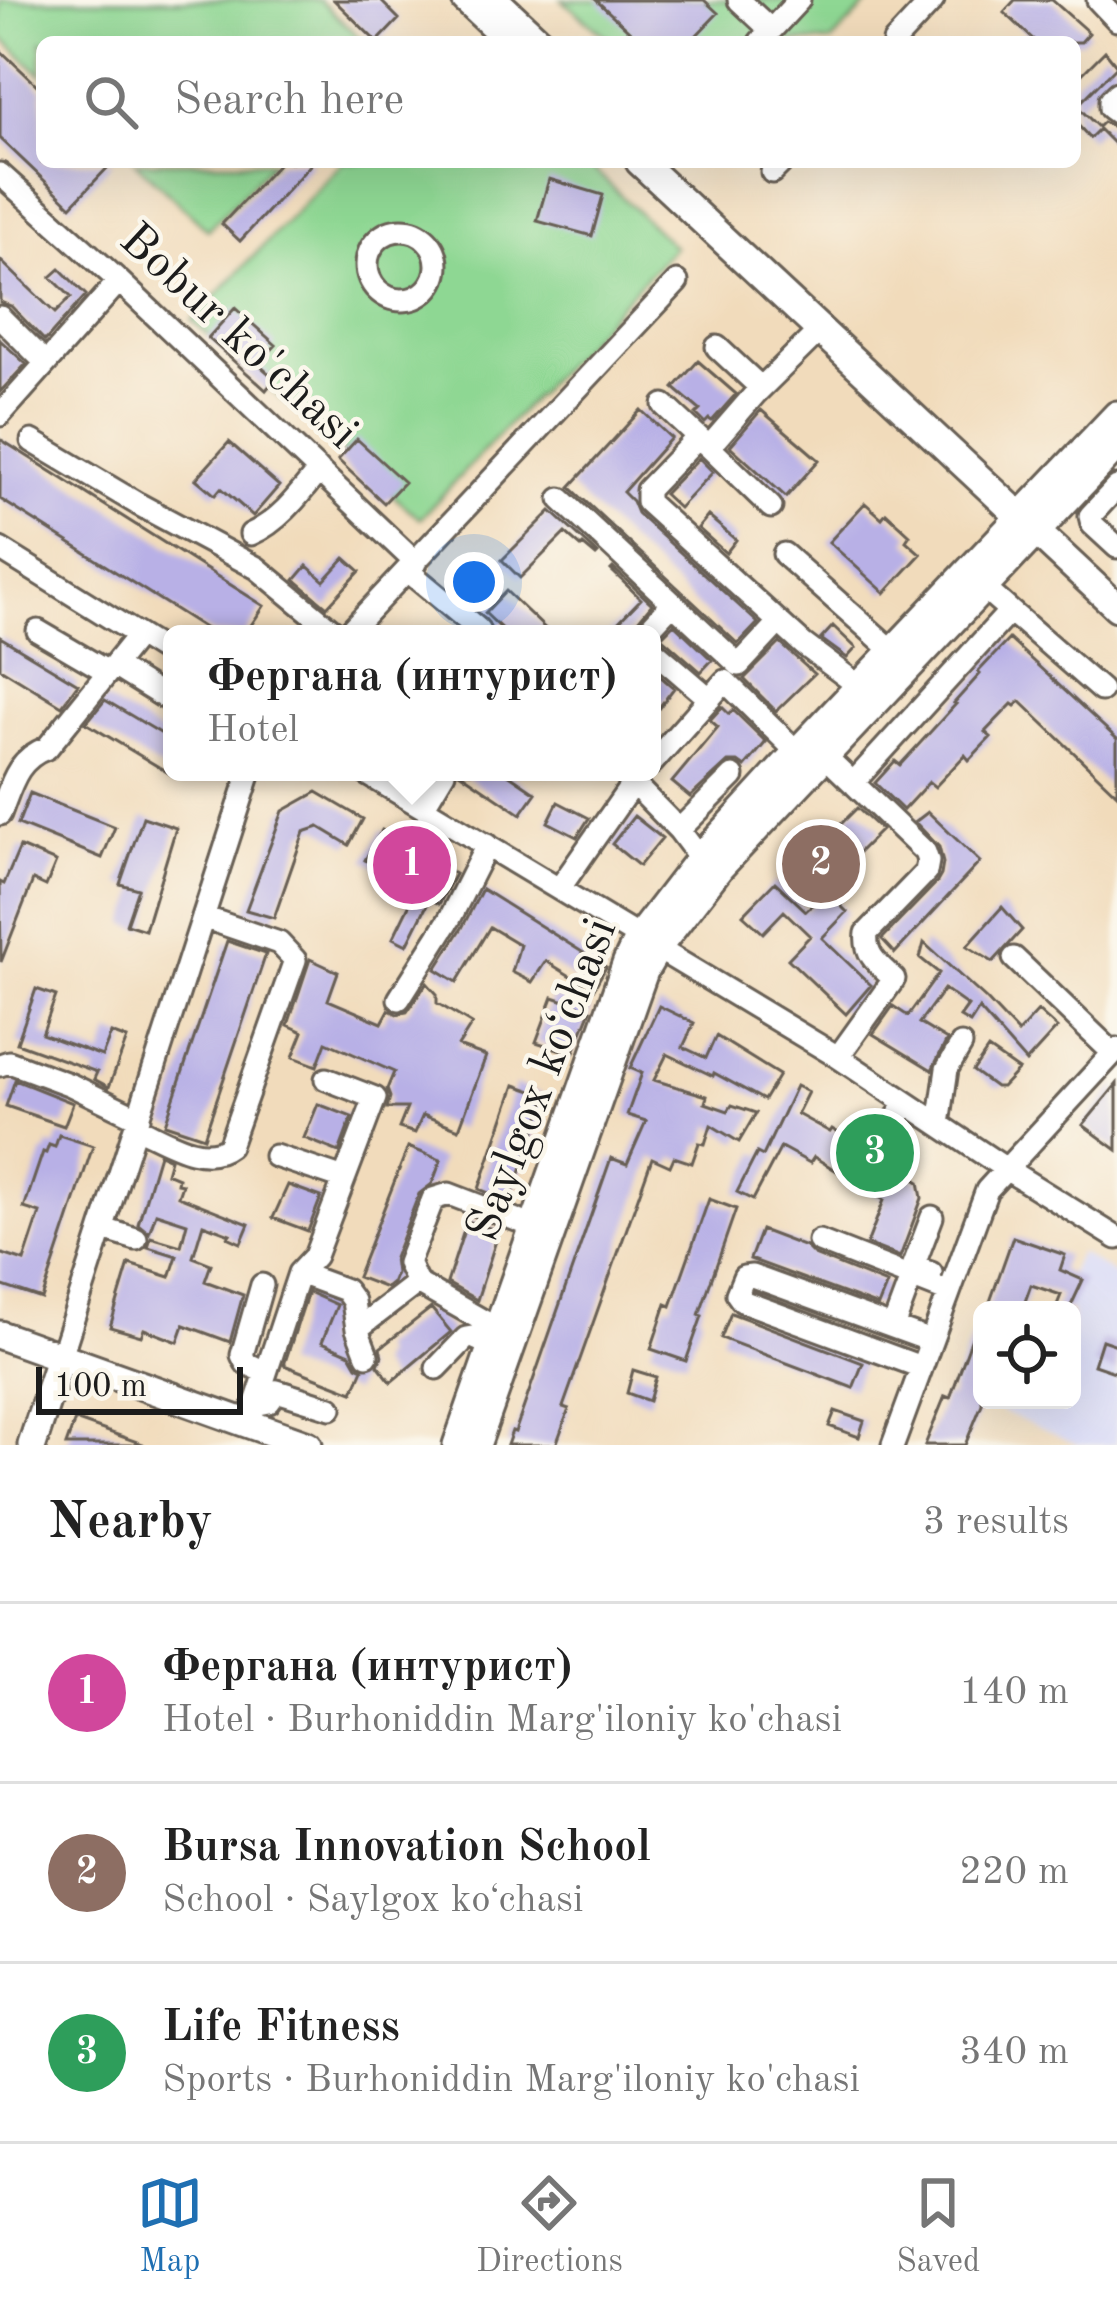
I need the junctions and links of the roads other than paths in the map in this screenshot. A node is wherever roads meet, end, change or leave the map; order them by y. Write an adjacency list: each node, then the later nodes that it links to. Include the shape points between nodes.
1 (466, 0): 8 (main road)
2 (739, 0): 10 (street)
3 (799, 0): 10 (street)
4 (933, 0): 11 (street)
5 (1098, 0): 7 (street)
6 (508, 4): 9 (main road)
7 (1117, 20)
8 (505, 36)
9 (535, 36)
10 (766, 36)
11 (900, 36)
12 (1117, 92): 13 (street, via 1110,100)
13 (1117, 113)
14 (646, 168): 20 (main road)
15 (674, 168): 34 (main road)
16 (0, 174): 17 (street, Bobur ko'chasi)
17 (119, 281): 22 (street); 30 (street, Bobur ko'chasi)
18 (677, 282): 39 (street)
19 (0, 317): 22 (street)
20 (820, 330): 23 (street); 34 (main road)
21 (717, 347): 23 (street)
22 (46, 363): 25 (street)
23 (761, 388): 28 (street)
24 (664, 405): 28 (street)
25 (0, 415)
26 (1117, 415): 34 (main road, Saylgox koʻchasi)
27 (32, 441): 46 (street, via 257,568)
28 (704, 442): 33 (street); 45 (street, via 647,490 647,502)
29 (1117, 446): 34 (main road, Saylgox koʻchasi)
30 (319, 470): 35 (street, via 268,527); 39 (street, Bobur ko'chasi)
31 (1117, 487): 36 (street, via 1090,516)
32 (561, 499): 42 (street)
33 (771, 507)
34 (1034, 518): 40 (main road); 41 (main road, Saylgox koʻchasi); 43 (main road); 54 (main road, Saylgox koʻchasi)
35 (251, 534)
36 (1117, 547)
37 (0, 549): 51 (street)
38 (784, 554): 54 (street)
39 (412, 567): 47 (street); 48 (street, Bobur ko'chasi)
40 (1117, 582)
41 (984, 588): 44 (street); 52 (main road, Saylgox koʻchasi)
42 (673, 603): 49 (street); 58 (street)
43 (1117, 607)
44 (1009, 612): 56 (street); 59 (street)
45 (779, 622): 58 (street); 60 (street)
46 (326, 625)
47 (356, 625)
48 (474, 625)
49 (652, 625)
50 (38, 631): 57 (street)
51 (138, 635): 53 (street); 57 (street)
52 (935, 640): 56 (street); 60 (main road, Saylgox koʻchasi)
53 (163, 650)
54 (893, 651): 60 (main road, Saylgox koʻchasi)
55 (661, 653): 58 (street)
56 (960, 665): 62 (street)
57 (111, 669): 61 (street); 73 (street, via 47,748 18,768)
58 (725, 681): 63 (street); 64 (street)
59 (1101, 691)
60 (866, 696): 62 (street); 64 (main road, Saylgox koʻchasi)
61 (163, 697)
62 (898, 733): 71 (street)
63 (661, 753)
64 (811, 754): 71 (street); 76 (main road, Saylgox koʻchasi); 79 (main road, Saylgox koʻchasi)
65 (733, 776): 74 (street)
66 (247, 781): 78 (street)
67 (379, 781): 72 (street)
68 (439, 781): 72 (street)
69 (636, 781): 77 (street)
70 (640, 781): 74 (street)
71 (853, 783): 84 (street, via 928,861 867,933 868,954 894,979)
72 (423, 807): 75 (street)
73 (0, 814)
74 (679, 830): 76 (street)
75 (487, 845): 77 (street); 81 (street)
76 (700, 858): 79 (main road, Saylgox koʻchasi)
77 (559, 889): 79 (street)
78 (203, 917): 88 (street); 88 (street, via 279,943 295,960 230,1146 200,1154)
79 (648, 942): 84 (street); 95 (main road, Saylgox koʻchasi, via 627,962); 120 (main road, Saylgox koʻchasi)
80 (1014, 958): 83 (street)
81 (399, 999)
82 (961, 1045): 89 (street, via 947,1070)
83 (1115, 1051): 92 (street)
84 (838, 1057): 87 (street)
85 (0, 1065): 88 (street, via 71,1085)
86 (326, 1078): 93 (street, via 375,1098)
87 (907, 1103): 89 (street); 90 (street)
88 (138, 1122): 97 (street)
89 (939, 1124): 92 (street)
90 (881, 1143)
91 (275, 1156): 93 (street)
92 (1006, 1169): 96 (street); 104 (street, via 986,1190)
93 (344, 1179): 100 (street, via 315,1256)
94 (932, 1216): 104 (street, via 913,1267)
95 (532, 1226): 102 (street, via 449,1194 433,1199 408,1263); 108 (main road, Saylgox koʻchasi)
96 (1113, 1227)
97 (103, 1229): 98 (street); 111 (street)
98 (136, 1239)
99 (819, 1241): 101 (street)
100 (298, 1274): 106 (street, via 345,1290); 114 (street)
101 (912, 1276): 104 (street); 105 (street)
102 (417, 1283): 106 (street); 108 (street)
103 (262, 1285): 114 (street, via 242,1355)
104 (951, 1286): 109 (street)
105 (893, 1327): 109 (street); 112 (street, via 752,1276 744,1276 737,1294)
106 (356, 1329): 110 (street)
107 (0, 1335): 111 (main road)
108 (493, 1336): 113 (street, via 466,1338); 119 (main road, Saylgox koʻchasi)
109 (931, 1341): 112 (street)
110 (367, 1355)
111 (61, 1356): 116 (main road); 117 (main road)
112 (921, 1366): 121 (street)
113 (437, 1368)
114 (265, 1372): 116 (street)
115 (331, 1408): 116 (street, via 277,1391)
116 (252, 1415): 118 (main road)
117 (32, 1445)
118 (308, 1445)
119 (457, 1445)
120 (476, 1445)
121 (893, 1445)

